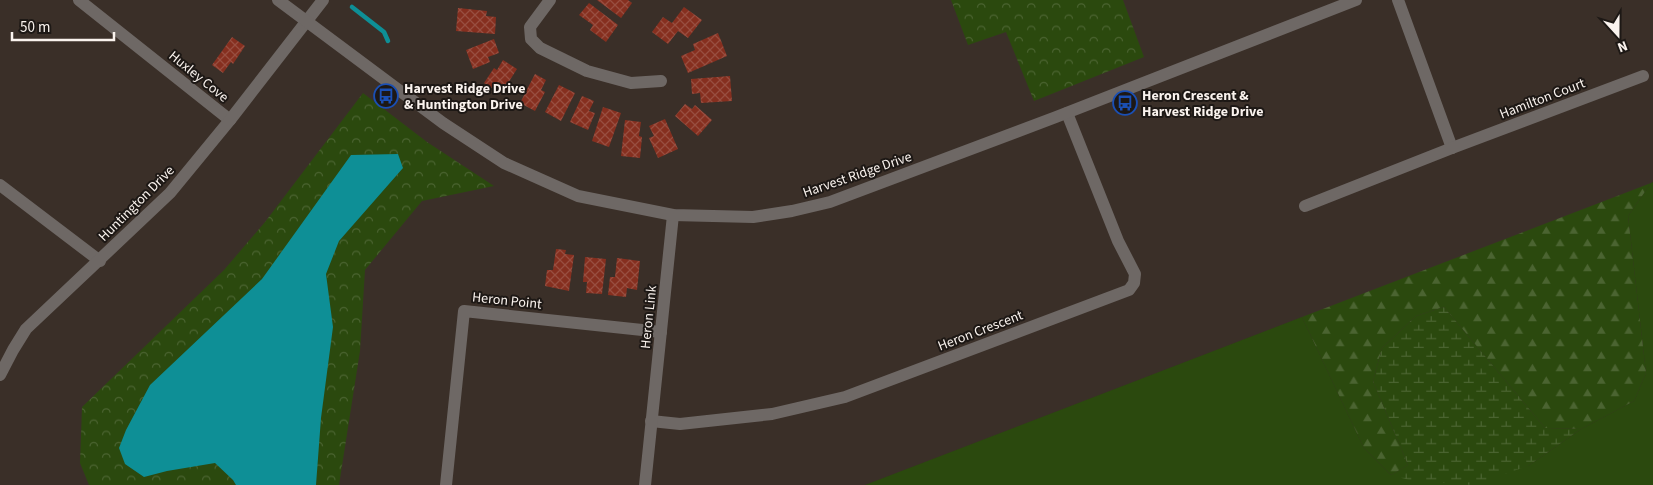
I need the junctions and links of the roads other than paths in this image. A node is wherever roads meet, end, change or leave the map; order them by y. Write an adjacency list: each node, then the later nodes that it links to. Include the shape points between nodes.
1 (79, 0): 11 (street, Huxley Cove)
2 (278, 0): 7 (street, Harvest Ridge Drive)
3 (323, 0): 7 (street, Huntington Drive)
4 (550, 0): 9 (street, via 530,27 531,39 540,48 587,71 631,83)
5 (1356, 0): 10 (street, Harvest Ridge Drive)
6 (1398, 0): 12 (street)
7 (307, 22): 11 (street, Huntington Drive); 15 (street, Harvest Ridge Drive, via 504,164 578,196)
8 (1643, 76): 12 (street, Hamilton Court)
9 (661, 81)
10 (1067, 113): 15 (street, Harvest Ridge Drive, via 830,202 753,216); 19 (street, Heron Crescent, via 1118,241 1135,274 1129,290 845,397 772,414 680,424)
11 (230, 120): 16 (street, Huntington Drive, via 170,193)
12 (1452, 148): 14 (street, Hamilton Court)
13 (0, 184): 16 (street)
14 (1305, 206)
15 (673, 215): 17 (street, Heron Link)
16 (100, 261): 18 (street, Huntington Drive, via 26,329)
17 (661, 332): 19 (street, Heron Link); 20 (street, Heron Point, via 464,311)
18 (0, 376)
19 (652, 421): 21 (street, Heron Link)
20 (446, 485)
21 (645, 485)

